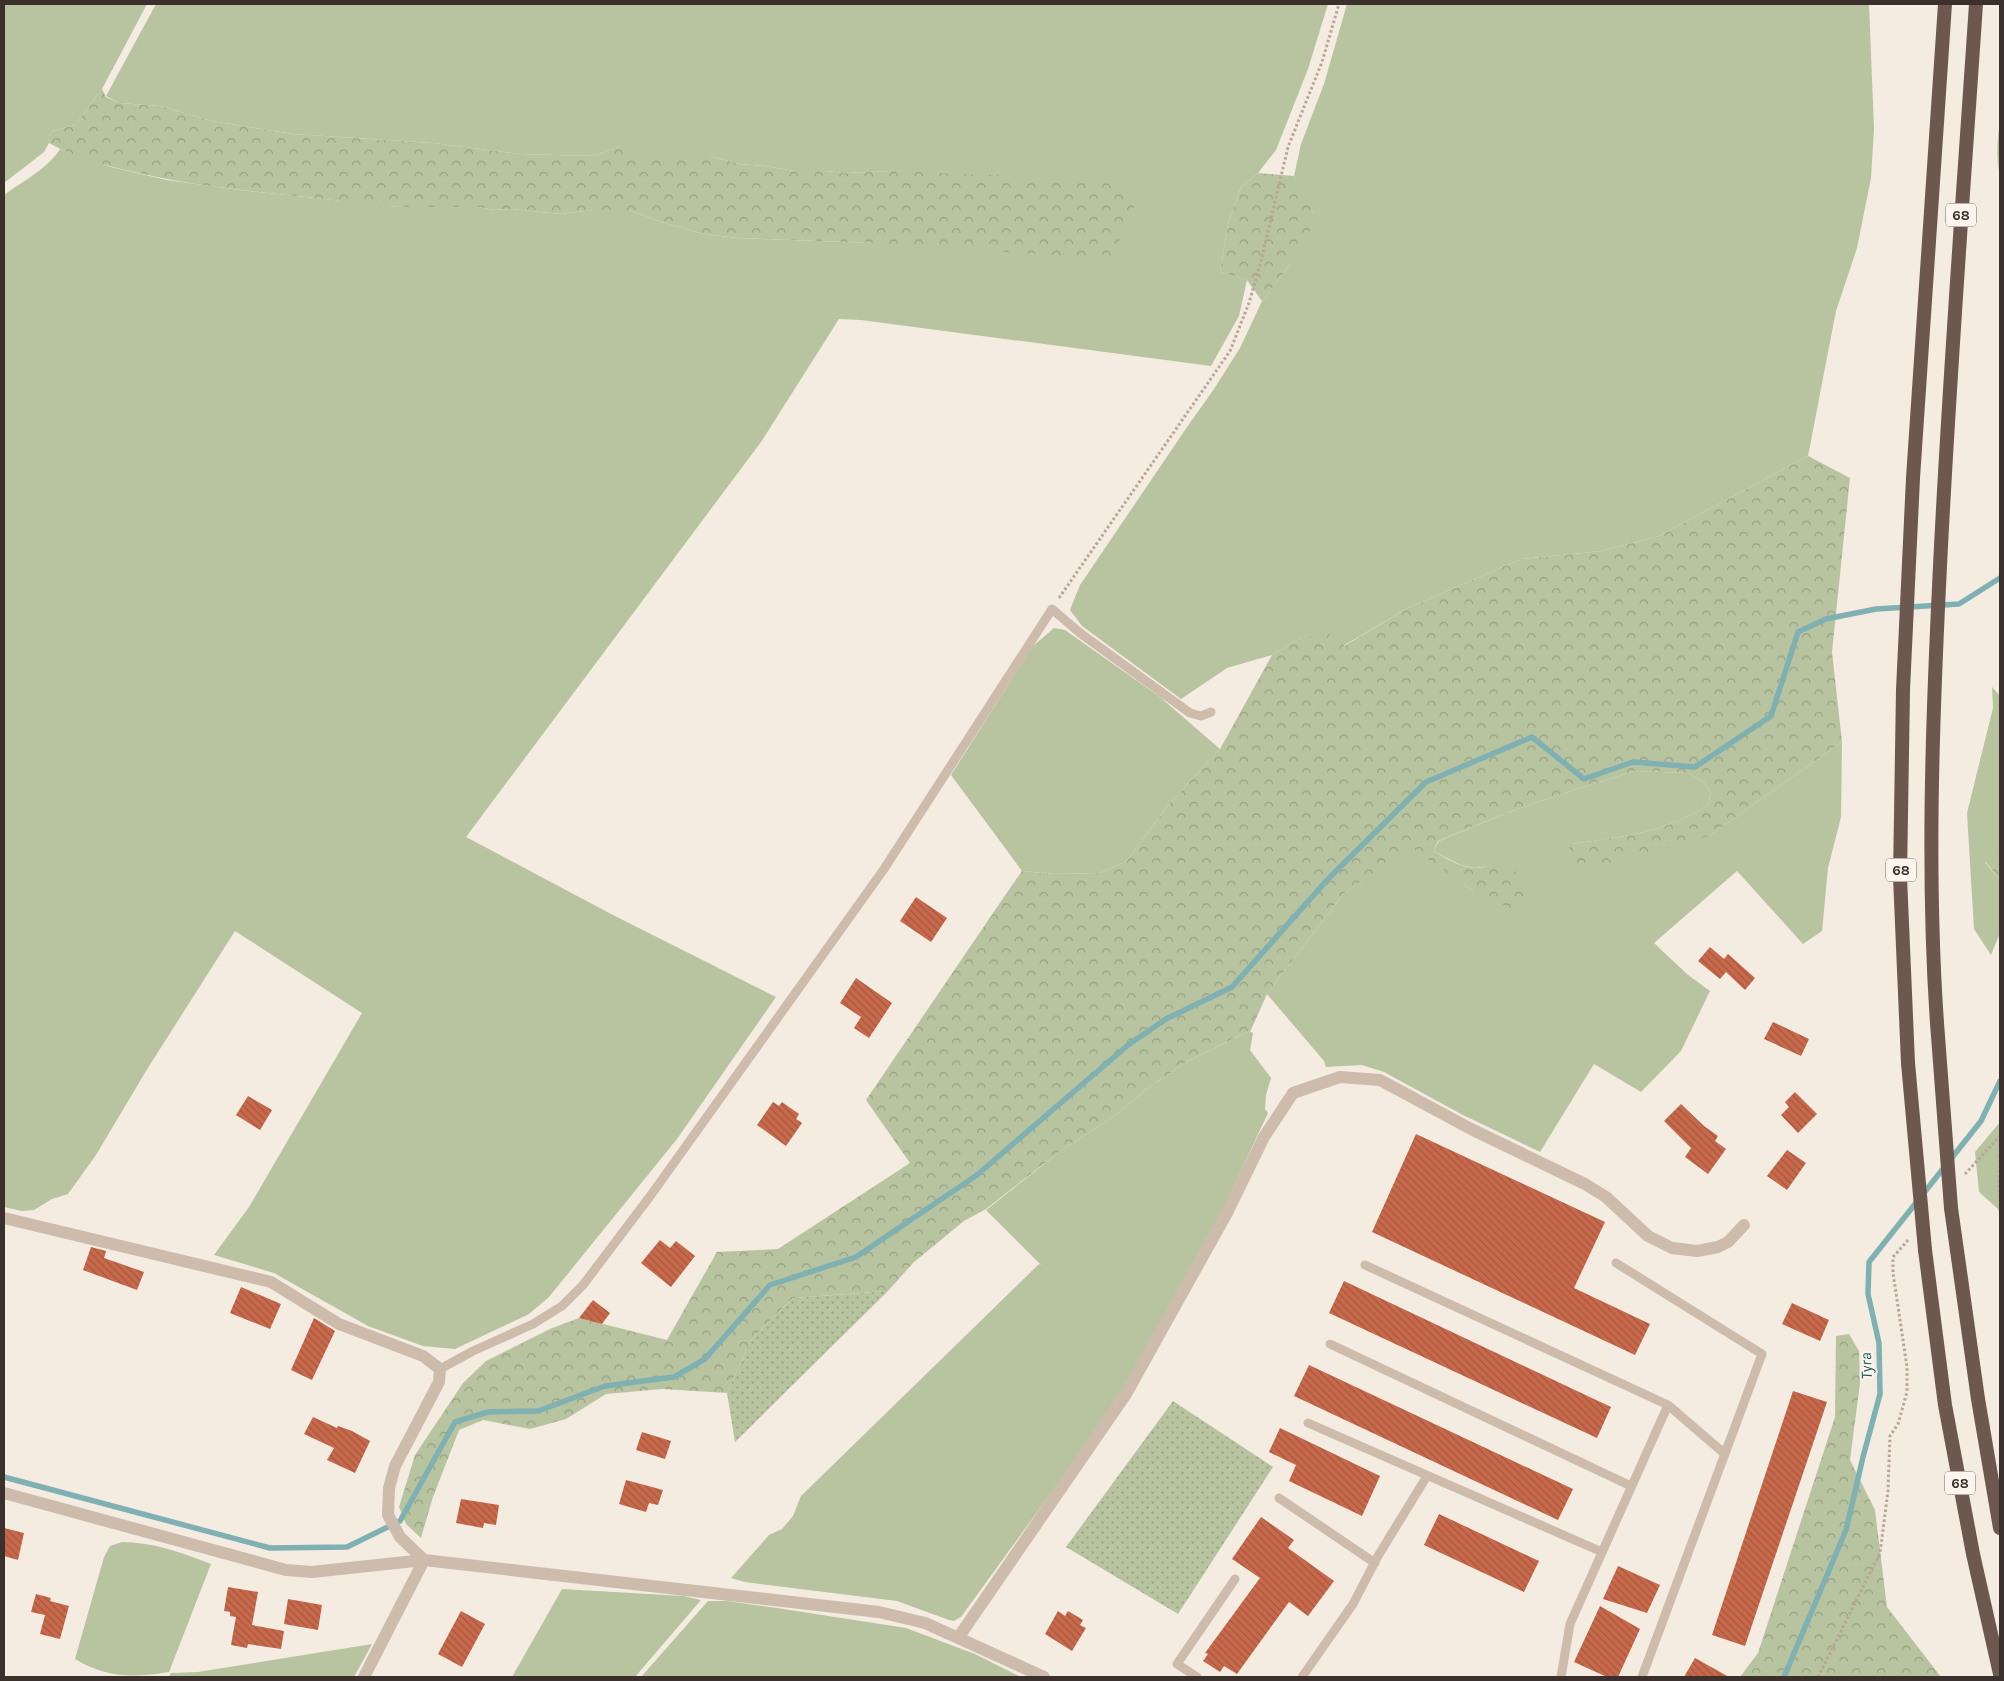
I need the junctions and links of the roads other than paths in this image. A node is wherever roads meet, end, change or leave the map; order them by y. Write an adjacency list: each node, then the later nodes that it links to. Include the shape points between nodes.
1 (1945, 4): 23 (highway, 68, bridge, via 1912,508 1903,690 1900,877 1908,1063 1925,1250 1947,1414)
2 (1976, 4): 17 (highway, 68, bridge, via 1943,510 1934,692 1932,876 1937,1023 1951,1208)
3 (1211, 712): 9 (lane, via 1201,716 1190,713 1080,633 1052,608 884,869 583,1285 562,1306 533,1324)
4 (4, 1218): 9 (street, via 270,1282 340,1324 423,1356)
5 (1744, 1225): 22 (street, via 1728,1242 1718,1246 1697,1251 1672,1248 1648,1236 1606,1197 1585,1184 1470,1129 1380,1080 1340,1077 1293,1094 1264,1137 1228,1211 1126,1394)
6 (1616, 1263): 12 (lane, via 1762,1354)
7 (1365, 1265): 10 (lane)
8 (1330, 1344): 14 (lane)
9 (440, 1368): 19 (street, via 439,1382 395,1466 388,1488 388,1515 400,1537)
10 (1668, 1405): 12 (lane); 14 (lane)
11 (1308, 1424): 13 (lane)
12 (1725, 1454): 29 (lane)
13 (1427, 1476): 18 (lane); 20 (lane)
14 (1632, 1486): 18 (lane)
15 (4, 1493): 19 (street, via 286,1570 312,1572)
16 (1279, 1498): 20 (lane)
17 (2000, 1528)
18 (1602, 1552): 28 (lane, via 1570,1624)
19 (424, 1560): 22 (street, via 879,1612 925,1623); 24 (street)
20 (1375, 1563): 27 (lane, via 1353,1604)
21 (1235, 1580): 26 (lane, via 1177,1664)
22 (958, 1638): 25 (street)
23 (2000, 1674)
24 (364, 1677)
25 (1044, 1677)
26 (1196, 1677)
27 (1302, 1677)
28 (1561, 1677)
29 (1642, 1677)

